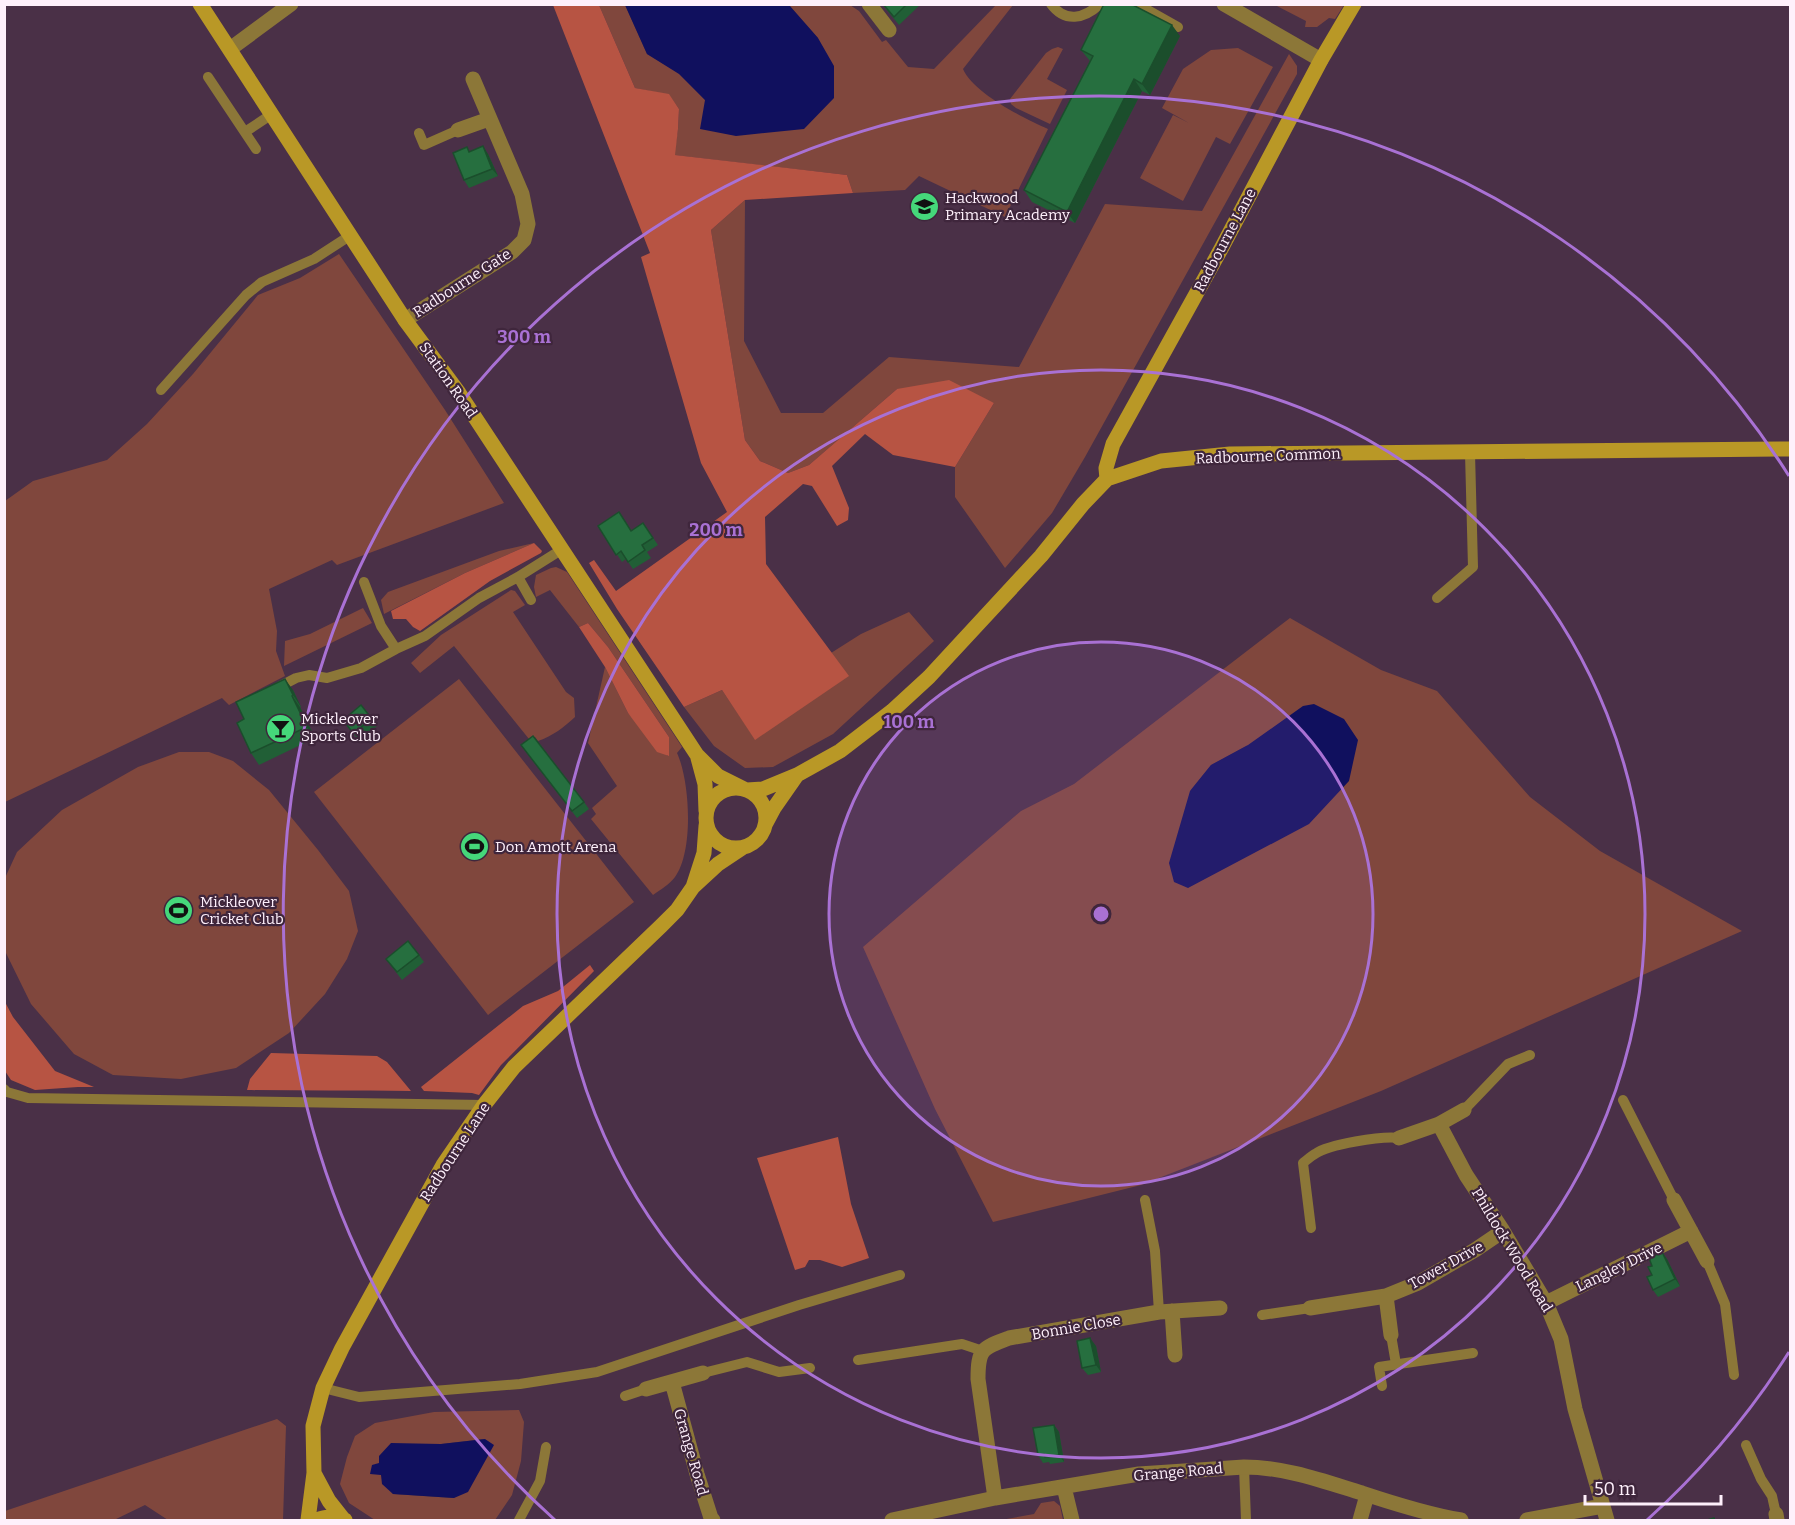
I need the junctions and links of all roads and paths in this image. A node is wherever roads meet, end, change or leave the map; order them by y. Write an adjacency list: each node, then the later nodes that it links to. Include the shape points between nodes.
1 (200, 4): 12 (main road, Station Road)
2 (291, 4): 12 (street)
3 (869, 4): 11 (street)
4 (1051, 4): 5 (lane, via 1060,14 1076,17 1090,13)
5 (1100, 4)
6 (1137, 4): 9 (lane)
7 (1224, 4): 13 (street)
8 (1354, 4): 13 (main road, Radbourne Lane)
9 (1148, 8): 10 (lane)
10 (1178, 27)
11 (889, 30)
12 (230, 49): 16 (main road, Station Road)
13 (1321, 60): 27 (main road, Radbourne Lane, via 1113,444)
14 (208, 77): 19 (lane)
15 (473, 79): 17 (street, Radbourne Gate)
16 (272, 114): 19 (lane); 22 (main road, Station Road)
17 (489, 119): 18 (street); 23 (street, Radbourne Gate, via 522,195 528,224 524,240 512,252)
18 (458, 130): 20 (lane, via 424,146)
19 (245, 132): 21 (lane)
20 (419, 134)
21 (256, 149)
22 (351, 235): 23 (main road, Station Road); 24 (lane, via 314,259 254,288)
23 (405, 320): 28 (main road, Station Road, via 459,393)
24 (161, 390)
25 (1791, 449): 26 (main road, Radbourne Common)
26 (1470, 453): 27 (main road, Radbourne Common, via 1230,454 1161,461); 31 (lane, via 1473,567)
27 (1107, 479): 36 (main road, Radbourne Common, via 929,677 866,732)
28 (561, 550): 29 (lane); 35 (main road, Station Road)
29 (518, 577): 32 (lane); 33 (lane, via 478,598 425,636)
30 (364, 582): 33 (lane, via 381,626)
31 (1437, 598)
32 (531, 600)
33 (396, 649): 34 (lane, via 361,668 327,678 296,678)
34 (271, 691)
35 (697, 756): 37 (main road, Station Road, via 718,776); 38 (main road, Station Road, via 705,784)
36 (797, 775): 37 (main road, Radbourne Common, via 763,789); 39 (main road, Radbourne Common)
37 (746, 790): 38 (main road, via 724,790 709,804); 39 (main road, via 761,801)
38 (706, 817): 40 (main road, via 714,839 722,845); 41 (main road, Radbourne Lane, via 704,853)
39 (765, 826): 40 (main road, via 757,840)
40 (742, 848): 41 (main road, Radbourne Lane)
41 (693, 887): 45 (main road, Radbourne Lane, via 677,910 514,1067)
42 (1530, 1055): 46 (lane, via 1508,1064)
43 (4, 1089): 45 (lane, via 28,1098)
44 (1623, 1100): 50 (lane)
45 (484, 1105): 73 (main road, Radbourne Lane, via 443,1165)
46 (1464, 1110): 47 (street)
47 (1440, 1124): 48 (street); 52 (street, Phildock Wood Road, via 1466,1175)
48 (1399, 1138): 51 (lane, via 1354,1142 1316,1152 1303,1163)
49 (1145, 1200): 60 (lane)
50 (1674, 1200): 53 (street)
51 (1311, 1228)
52 (1503, 1231): 56 (street, Tower Drive, via 1418,1283); 57 (street, Phildock Wood Road)
53 (1691, 1232): 54 (street); 57 (street, Langley Drive)
54 (1707, 1261): 70 (lane, via 1725,1304)
55 (900, 1275): 73 (lane, via 597,1372 520,1384 359,1396)
56 (1386, 1296): 59 (street, Tower Drive); 62 (street)
57 (1546, 1303): 83 (street, Phildock Wood Road, via 1561,1339 1575,1409)
58 (1220, 1308): 60 (street, Bonnie Close)
59 (1310, 1308): 61 (lane, Tower Drive)
60 (1165, 1312): 63 (street, Bonnie Close, via 1009,1338); 65 (street)
61 (1262, 1315)
62 (1391, 1335): 67 (lane)
63 (982, 1351): 66 (lane, via 962,1344); 82 (street, via 978,1379)
64 (1473, 1353): 67 (lane)
65 (1174, 1355)
66 (858, 1360)
67 (1396, 1364): 72 (lane, via 1379,1367)
68 (810, 1368): 69 (lane, via 779,1372 747,1362)
69 (703, 1373): 71 (street)
70 (1734, 1375)
71 (672, 1382): 74 (street); 89 (street, Grange Road)
72 (1382, 1386)
73 (324, 1388): 79 (main road, Radbourne Lane, via 313,1426)
74 (646, 1389): 75 (lane)
75 (626, 1396)
76 (1746, 1445): 84 (lane, via 1772,1496)
77 (546, 1447): 88 (lane, via 540,1481)
78 (1244, 1467): 80 (street, Grange Road, via 1139,1474); 81 (street, Grange Road, via 1302,1474); 92 (lane)
79 (315, 1473): 85 (main road, Radbourne Lane); 86 (main road, Radbourne Lane)
80 (1064, 1487): 82 (street, Grange Road); 91 (street)
81 (1367, 1495): 93 (street); 94 (street, Grange Road)
82 (995, 1498): 90 (street, Grange Road)
83 (1605, 1513): 95 (street)
84 (1777, 1517)
85 (344, 1520): 87 (main road, via 328,1517)
86 (308, 1521)
87 (317, 1521)
88 (519, 1521)
89 (713, 1521)
90 (892, 1521)
91 (1072, 1521)
92 (1246, 1521)
93 (1360, 1521)
94 (1461, 1521)
95 (1527, 1521)

